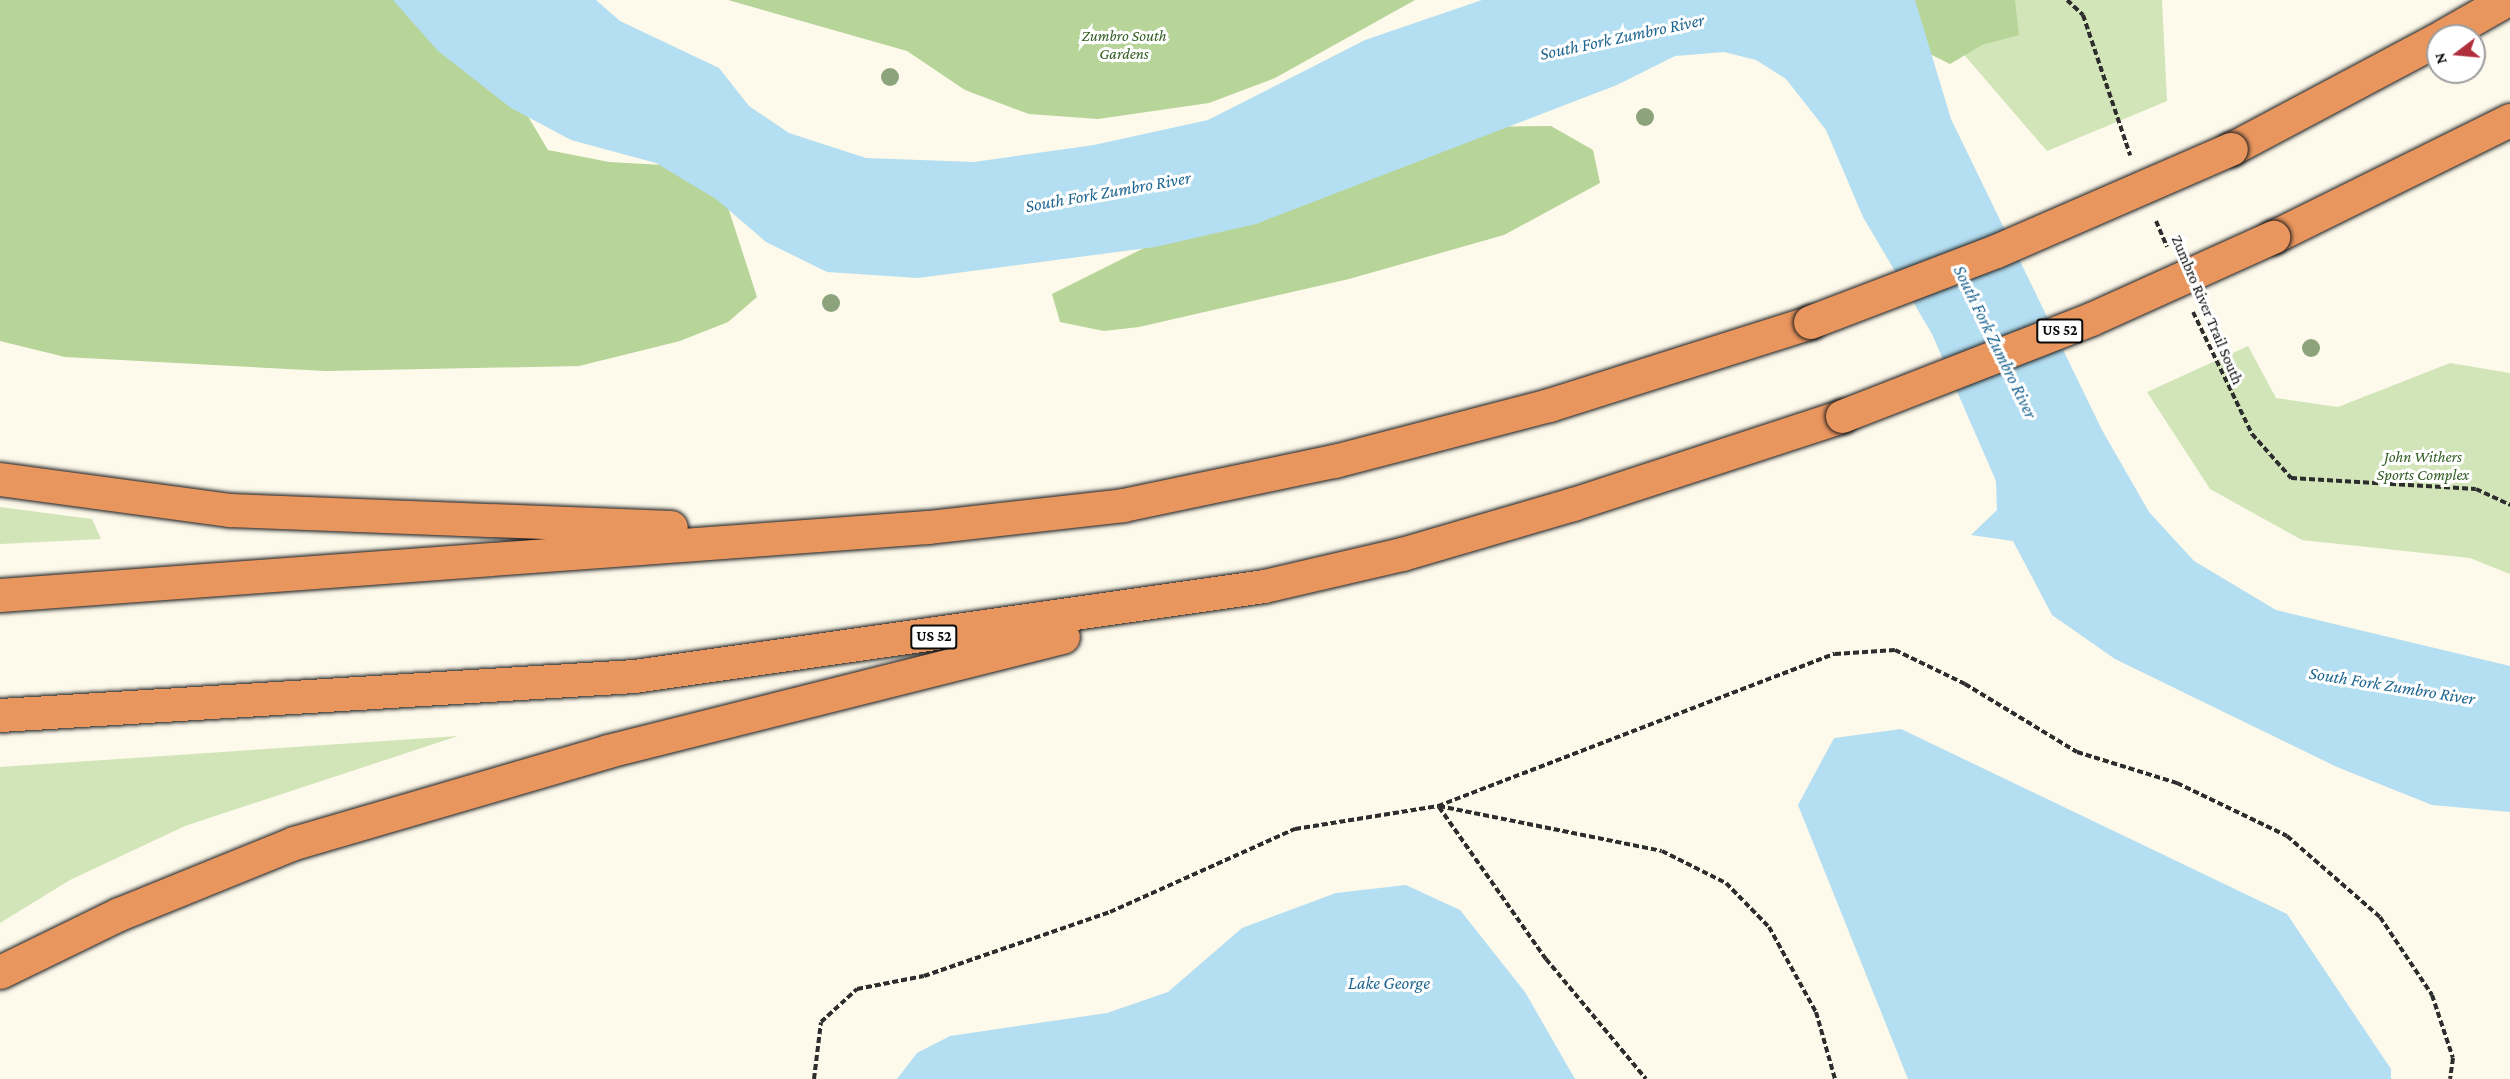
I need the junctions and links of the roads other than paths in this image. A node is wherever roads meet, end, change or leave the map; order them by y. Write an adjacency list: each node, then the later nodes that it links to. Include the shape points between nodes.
1 (2506, 0): 2 (highway)
2 (2464, 24)
3 (2426, 45): 6 (highway, bridge, via 2231,149 1996,251 1810,322 1549,405 1334,461 1123,505)
4 (2510, 120): 7 (highway, US 52, bridge, via 2273,237 2091,319 1842,416 1573,504 1402,554)
5 (0, 479): 6 (highway, via 229,510 591,527)
6 (928, 527): 8 (highway)
7 (1264, 586): 9 (highway, US 52, via 634,675); 10 (highway, via 608,751 294,843 119,914)
8 (0, 595)
9 (0, 714)
10 (0, 972)

